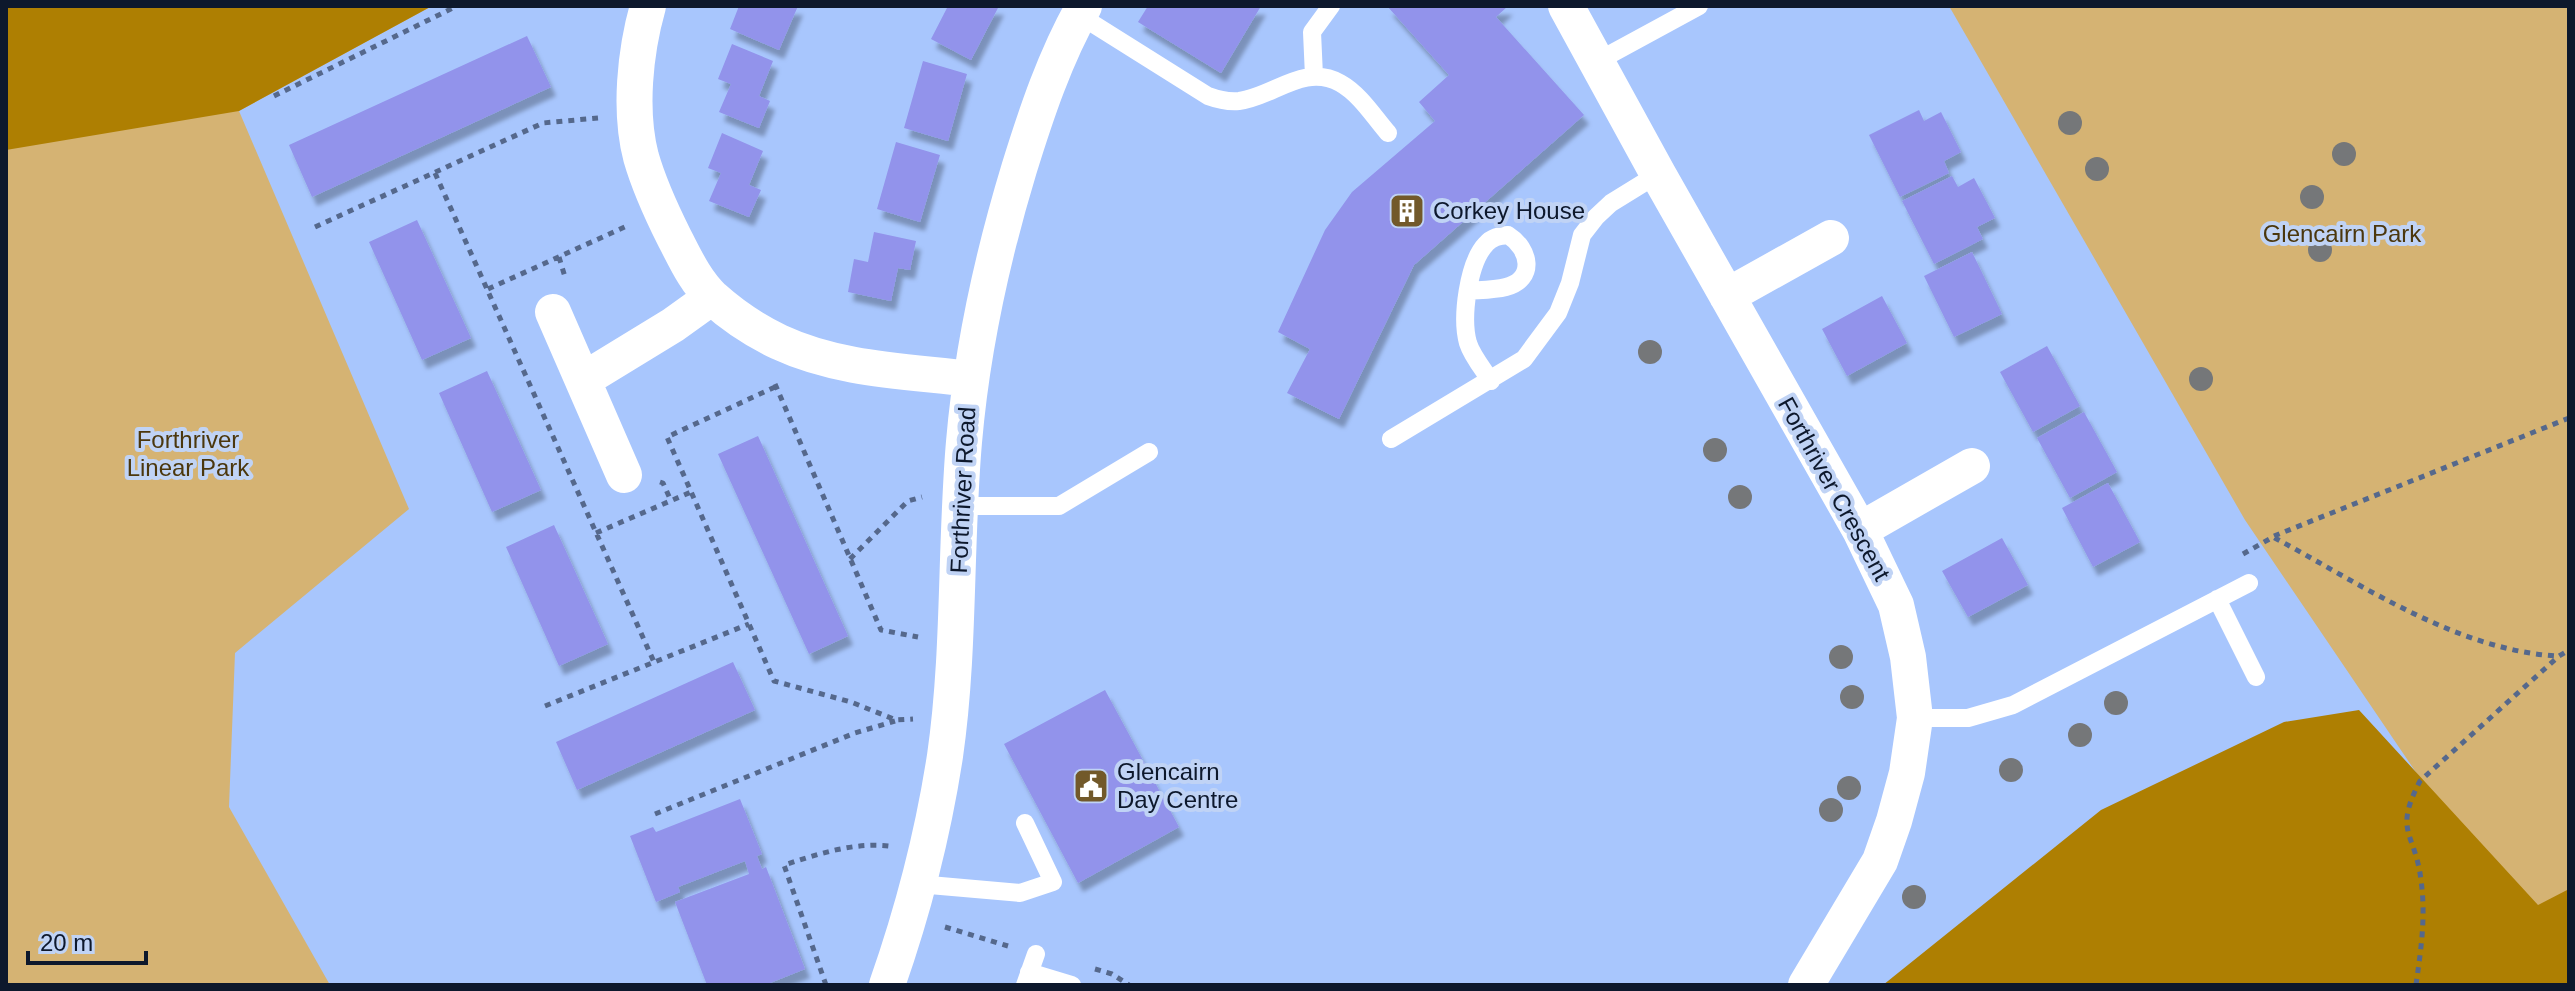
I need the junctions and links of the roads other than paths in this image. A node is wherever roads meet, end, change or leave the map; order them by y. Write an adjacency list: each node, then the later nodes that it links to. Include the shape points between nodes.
1 (648, 6): 13 (street, via 635,115 641,156 660,210 690,269)
2 (1331, 6): 7 (lane, via 1312,32)
3 (1566, 6): 6 (street, Forthriver Crescent)
4 (1699, 6): 6 (lane)
5 (1081, 10): 7 (lane, via 1208,96 1224,101 1243,101); 15 (street, Forthriver Road, via 1034,121 1011,195)
6 (1596, 62): 9 (street, Forthriver Crescent)
7 (1314, 76): 8 (lane, via 1340,82)
8 (1388, 133)
9 (1658, 174): 12 (street, Forthriver Crescent); 17 (lane, via 1596,217 1582,235 1558,313 1524,359)
10 (1831, 238): 12 (street)
11 (1468, 291): 17 (lane, via 1468,344)
12 (1727, 296): 23 (street, Forthriver Crescent)
13 (712, 297): 15 (street, via 781,343 828,359); 16 (street)
14 (553, 312): 16 (street)
15 (971, 379): 22 (street, Forthriver Road)
16 (583, 380): 21 (street)
17 (1491, 381): 18 (lane)
18 (1391, 439)
19 (1149, 452): 22 (lane, via 1059,506)
20 (1972, 466): 23 (street)
21 (624, 475)
22 (962, 497): 29 (street, Forthriver Road, via 945,757)
23 (1860, 530): 27 (street, Forthriver Crescent, via 1896,605)
24 (2249, 583): 25 (lane)
25 (2217, 599): 26 (lane); 27 (lane, via 2013,705 1968,718)
26 (2256, 677)
27 (1915, 718): 34 (street, Forthriver Crescent, via 1907,773 1880,861)
28 (1025, 823): 29 (lane, via 1053,882 1020,893)
29 (918, 884): 32 (street, Forthriver Road)
30 (1036, 954): 31 (lane)
31 (1027, 978): 33 (lane)
32 (887, 985)
33 (1072, 985)
34 (1806, 985)

